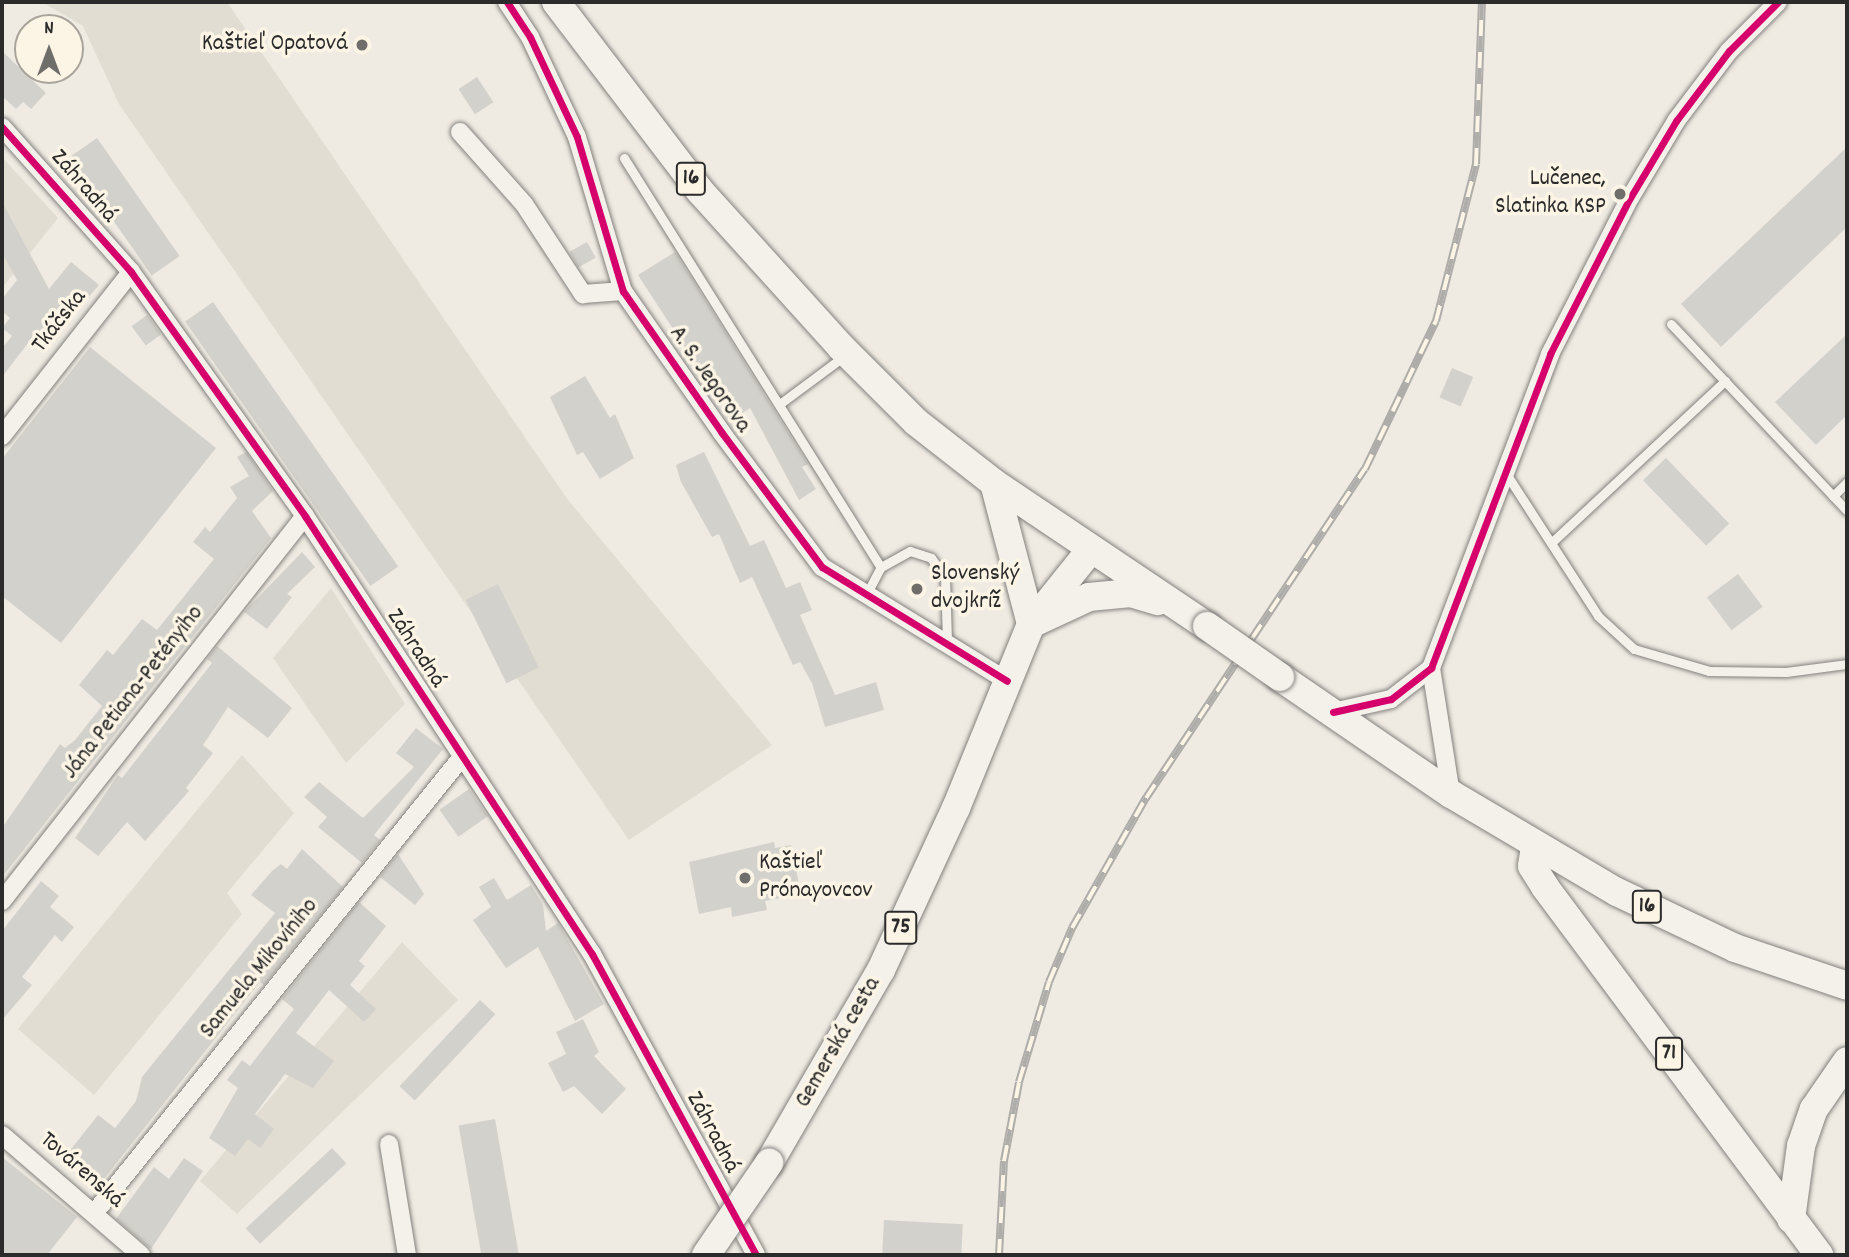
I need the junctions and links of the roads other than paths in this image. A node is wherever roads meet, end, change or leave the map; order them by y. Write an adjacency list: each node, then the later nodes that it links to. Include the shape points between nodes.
1 (507, 2): 8 (street, A. S. Jegorova, via 530,37 577,137)
2 (556, 2): 10 (main road, 16, via 701,191)
3 (1778, 2): 14 (street, via 1729,51 1676,121 1630,198 1550,354)
4 (2, 127): 7 (street, Záhradná)
5 (460, 132): 8 (street, via 524,204 583,293)
6 (624, 158): 12 (lane)
7 (131, 272): 13 (street, Tkáčska); 19 (street, Záhradná)
8 (623, 291): 23 (street, A. S. Jegorova, via 822,568)
9 (1671, 324): 11 (lane)
10 (847, 354): 12 (lane); 16 (main road, 16, via 916,422)
11 (1725, 381): 17 (lane); 20 (lane)
12 (781, 403): 22 (lane)
13 (2, 436)
14 (1504, 470): 20 (lane); 28 (street)
15 (1847, 482): 17 (lane)
16 (994, 483): 21 (main road, 16); 25 (main road)
17 (1833, 496): 18 (lane)
18 (1847, 511)
19 (305, 516): 31 (street, Záhradná); 34 (street, Jána Petiana-Petényiho)
20 (1551, 543): 27 (lane, via 1613,632 1660,660 1738,673)
21 (1091, 550): 24 (main road, 16); 25 (main road, 75)
22 (881, 567): 23 (lane); 26 (lane, via 910,551 931,558 945,577)
23 (867, 593): 26 (street, A. S. Jegorova)
24 (1176, 606): 25 (main road, via 1131,593 1089,597); 30 (main road, 16, bridge)
25 (1031, 624): 29 (main road, Gemerská cesta / 75)
26 (947, 641): 29 (street, A. S. Jegorova)
27 (1847, 664)
28 (1431, 668): 30 (street, via 1391,699); 32 (street)
29 (1007, 681): 43 (main road, Gemerská cesta / 75, bridge, via 881,970 769,1163)
30 (1333, 712): 32 (main road, 16)
31 (463, 757): 39 (street, Samuela Mikovíniho); 44 (street, Záhradná, via 592,954)
32 (1451, 794): 33 (main road, 16)
33 (1535, 847): 35 (main road, 16, via 1735,948); 40 (main road, 71, via 1532,866 1545,887)
34 (2, 901)
35 (1847, 986)
36 (1847, 1061): 40 (main road, via 1814,1108 1801,1146)
37 (2, 1135): 39 (street, Továrenská)
38 (389, 1144): 42 (street)
39 (96, 1211): 41 (street, Továrenská)
40 (1791, 1219): 45 (main road, 71)
41 (133, 1252)
42 (407, 1255)
43 (706, 1255)
44 (756, 1255)
45 (1819, 1255)

